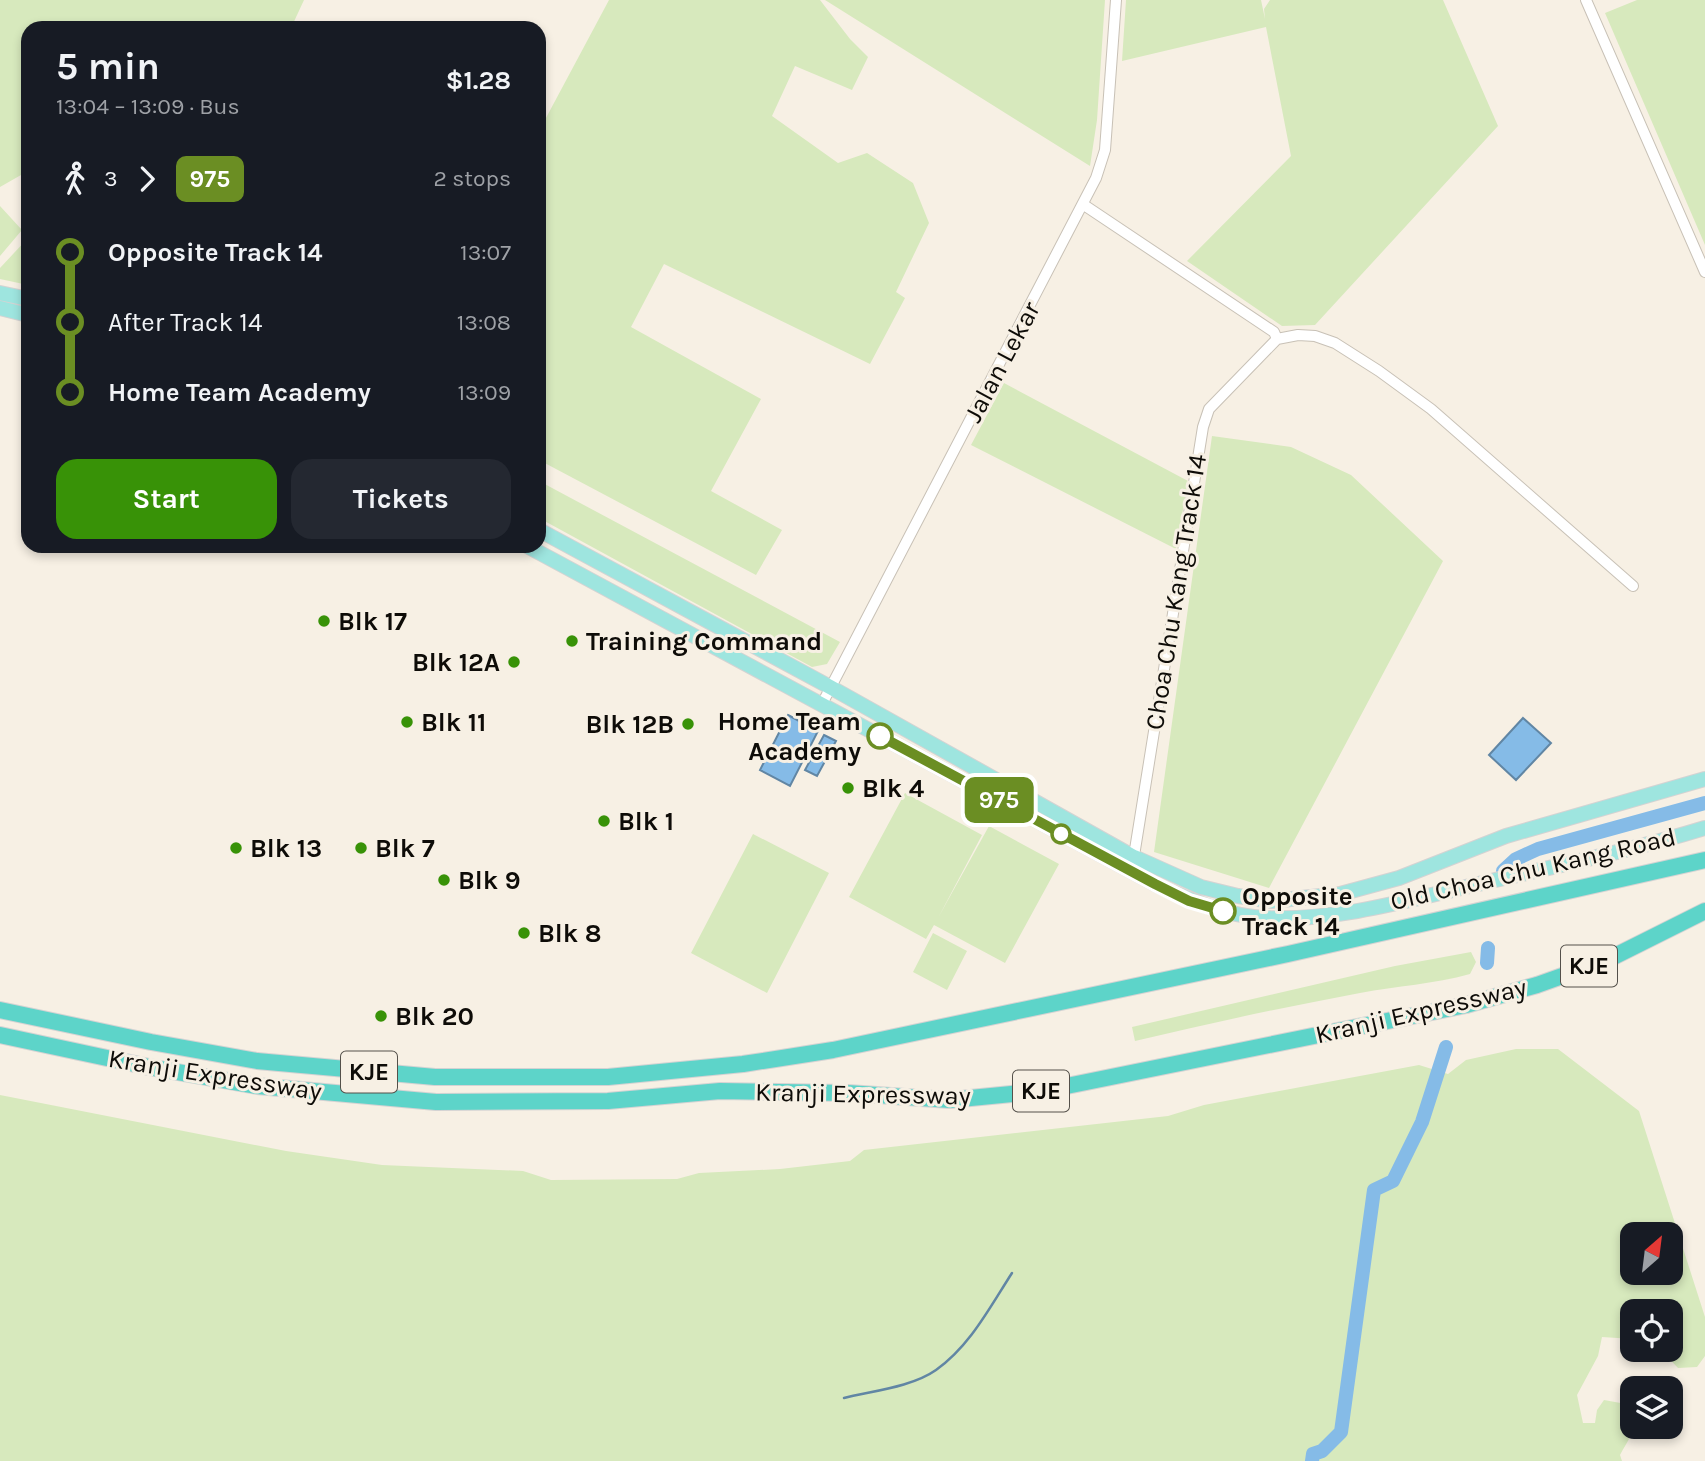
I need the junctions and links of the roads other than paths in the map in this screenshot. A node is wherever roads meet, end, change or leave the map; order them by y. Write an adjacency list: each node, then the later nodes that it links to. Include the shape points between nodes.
1 (1116, 0): 3 (street, Jalan Lekar, via 1105,150)
2 (1586, 0): 4 (street)
3 (1084, 205): 9 (street, via 1274,332); 15 (street, Jalan Lekar)
4 (1705, 272)
5 (0, 293): 6 (main road)
6 (21, 298)
7 (0, 308): 8 (main road)
8 (21, 312)
9 (1277, 339): 14 (street, via 1315,336 1380,371 1431,409); 20 (street, Choa Chu Kang Track 14, via 1209,409 1203,427)
10 (546, 534): 11 (main road, Old Choa Chu Kang Road)
11 (554, 538): 13 (main road, via 551,547); 15 (main road, Old Choa Chu Kang Road)
12 (541, 553): 13 (main road, Old Choa Chu Kang Road)
13 (556, 561): 16 (main road, Old Choa Chu Kang Road)
14 (1633, 586)
15 (831, 687): 16 (street, Jalan Lekar); 20 (main road, Old Choa Chu Kang Road)
16 (822, 704): 20 (main road, Old Choa Chu Kang Road)
17 (1705, 779): 21 (main road, Old Choa Chu Kang Road, via 1506,835)
18 (1705, 828): 22 (main road, Old Choa Chu Kang Road)
19 (1704, 859): 24 (highway, Kranji Expressway / KJE, via 1288,954 833,1050 608,1077 435,1077 257,1061)
20 (1132, 864): 21 (main road, Old Choa Chu Kang Road, via 1201,887 1272,901 1340,894); 22 (main road, Old Choa Chu Kang Road, via 1189,901 1265,918 1326,915)
21 (1399, 878): 22 (main road, via 1409,887)
22 (1409, 899)
23 (1705, 911): 25 (highway, Kranji Expressway / KJE, via 1607,960 1466,1004 1042,1091 950,1100 720,1091 608,1101 436,1102 257,1086)
24 (0, 1010)
25 (0, 1035)

